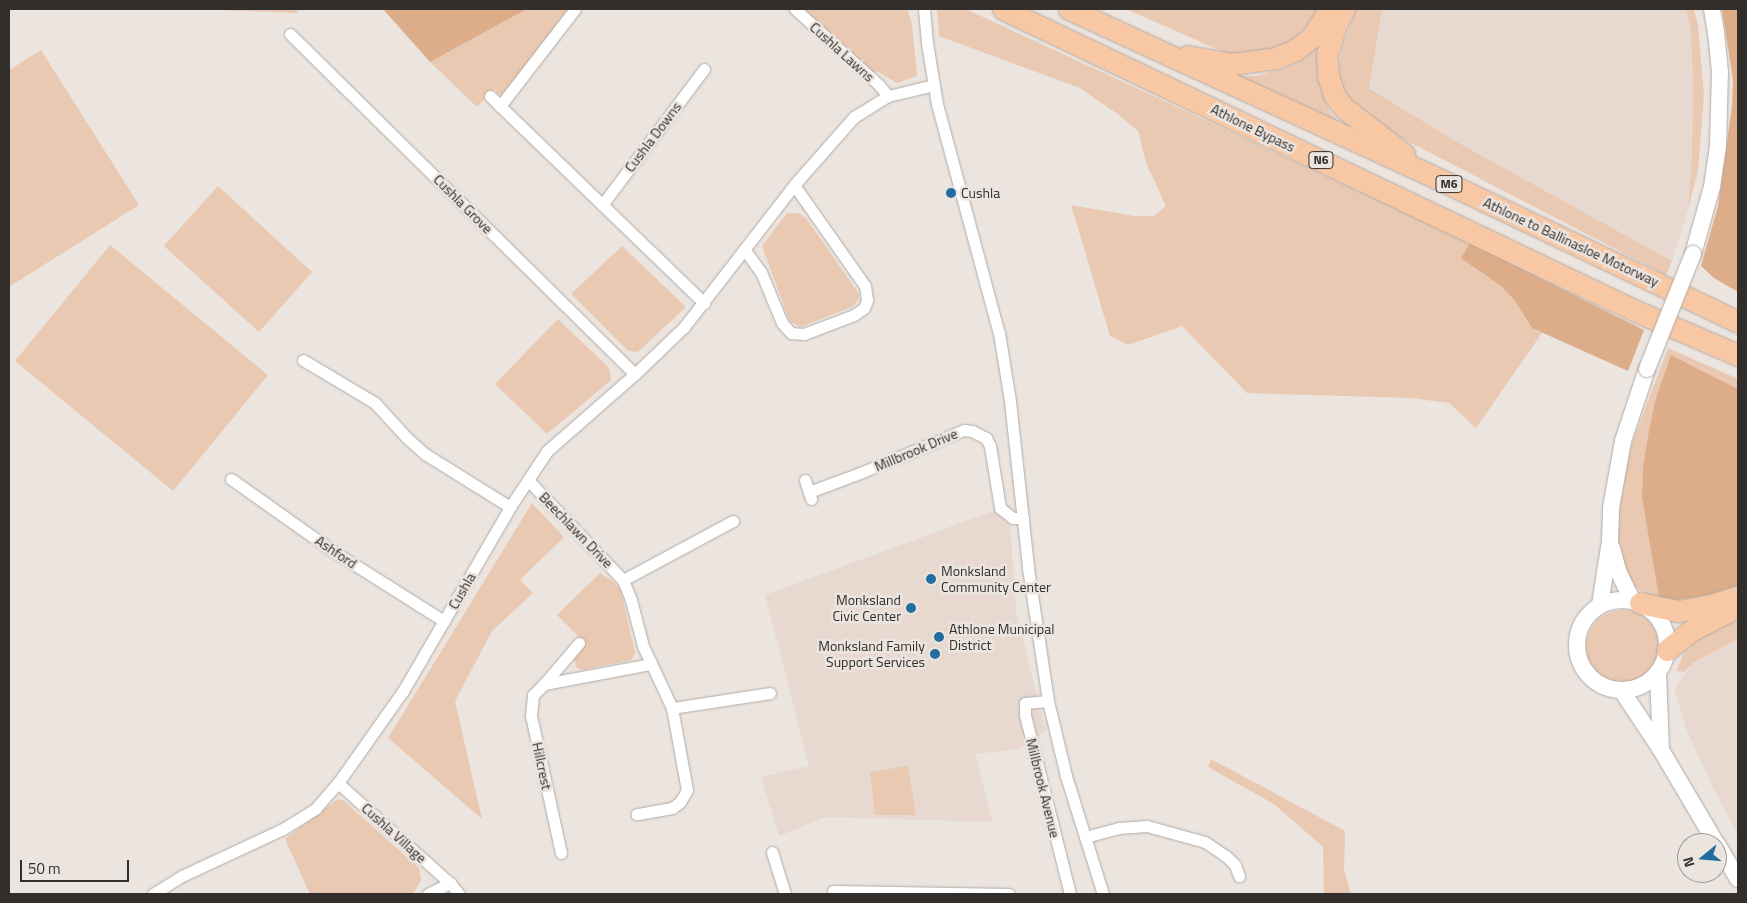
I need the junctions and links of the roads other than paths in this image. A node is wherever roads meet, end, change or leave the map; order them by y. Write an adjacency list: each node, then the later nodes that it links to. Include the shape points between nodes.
1 (575, 9): 15 (street)
2 (795, 9): 14 (street, Cushla Lawns)
3 (1003, 9): 21 (highway, Athlone Bypass / N6)
4 (1069, 9): 10 (highway)
5 (1330, 9): 10 (highway, via 1311,38 1276,58 1232,64)
6 (1344, 9): 16 (highway, via 1327,54 1328,76 1334,95 1344,108)
7 (1712, 9): 33 (main road, bridge, via 1720,72 1718,146 1712,187 1694,254 1623,441 1611,508)
8 (924, 12): 12 (street)
9 (290, 34): 26 (street, Cushla Grove)
10 (1158, 50): 16 (highway, Athlone to Ballinasloe Motorway / M6)
11 (704, 69): 18 (street, Cushla Downs)
12 (934, 85): 14 (street, Cushla); 31 (street, via 999,334)
13 (490, 96): 15 (street)
14 (888, 96): 17 (street, Cushla, via 854,117)
15 (500, 106): 18 (street)
16 (1426, 173): 22 (highway, Athlone to Ballinasloe Motorway / M6)
17 (794, 186): 19 (street, Cushla); 19 (street, via 862,280 868,294 864,308 804,334 791,334 782,323 761,272)
18 (602, 205): 20 (street)
19 (744, 249): 20 (street, Cushla)
20 (704, 303): 26 (street, Cushla)
21 (1638, 312): 23 (highway); 25 (highway, via 1696,351)
22 (1738, 322)
23 (1738, 355)
24 (302, 360): 30 (street, via 375,403 425,454)
25 (1738, 370)
26 (635, 374): 28 (street, Cushla, via 547,451)
27 (231, 479): 39 (street, Ashford, via 330,549)
28 (528, 480): 30 (street, Cushla); 34 (street, Beechlawn Drive)
29 (808, 490): 31 (street, Millbrook Drive, via 860,473 964,430 972,430 986,438 990,446 1000,508 1013,518)
30 (510, 507): 39 (street, Cushla)
31 (1023, 518): 47 (street)
32 (733, 521): 34 (street, Beechlawn Drive)
33 (1610, 541): 36 (main road, via 1618,571); 37 (main road)
34 (623, 580): 42 (street, Beechlawn Drive, via 639,636)
35 (1738, 596): 36 (highway, via 1679,611)
36 (1636, 602): 37 (main road, via 1621,599); 41 (main road, via 1651,609 1662,623)
37 (1600, 606): 45 (main road, via 1588,615 1579,632 1579,658 1589,676 1601,685)
38 (1738, 607): 41 (highway, via 1692,630)
39 (444, 622): 50 (street, Cushla, via 403,691)
40 (579, 644): 44 (street, Hillcrest)
41 (1668, 650): 43 (main road)
42 (651, 664): 44 (street); 48 (street, Beechlawn Drive)
43 (1658, 674): 45 (main road, via 1646,684); 49 (main road)
44 (544, 684): 55 (street, Hillcrest, via 533,695 531,715)
45 (1622, 691): 49 (main road)
46 (770, 693): 48 (street)
47 (1048, 701): 53 (street); 66 (street, Millbrook Avenue, via 1025,703 1025,715)
48 (672, 708): 51 (street, Beechlawn Drive, via 686,790 680,802 672,808)
49 (1661, 750): 52 (main road)
50 (338, 783): 59 (street, Cushla Village); 61 (street, Cushla, via 316,808 283,829 184,875)
51 (637, 814)
52 (1710, 833)
53 (1085, 838): 57 (street, via 1119,828 1147,826 1205,842 1235,865); 67 (street)
54 (772, 852): 64 (street)
55 (561, 853)
56 (1727, 861): 58 (main road)
57 (1239, 876)
58 (1738, 880)
59 (450, 883): 62 (street); 63 (street, Cushla Village)
60 (833, 891): 65 (street)
61 (153, 894)
62 (428, 894)
63 (459, 894)
64 (785, 894)
65 (1009, 894)
66 (1070, 894)
67 (1103, 894)

